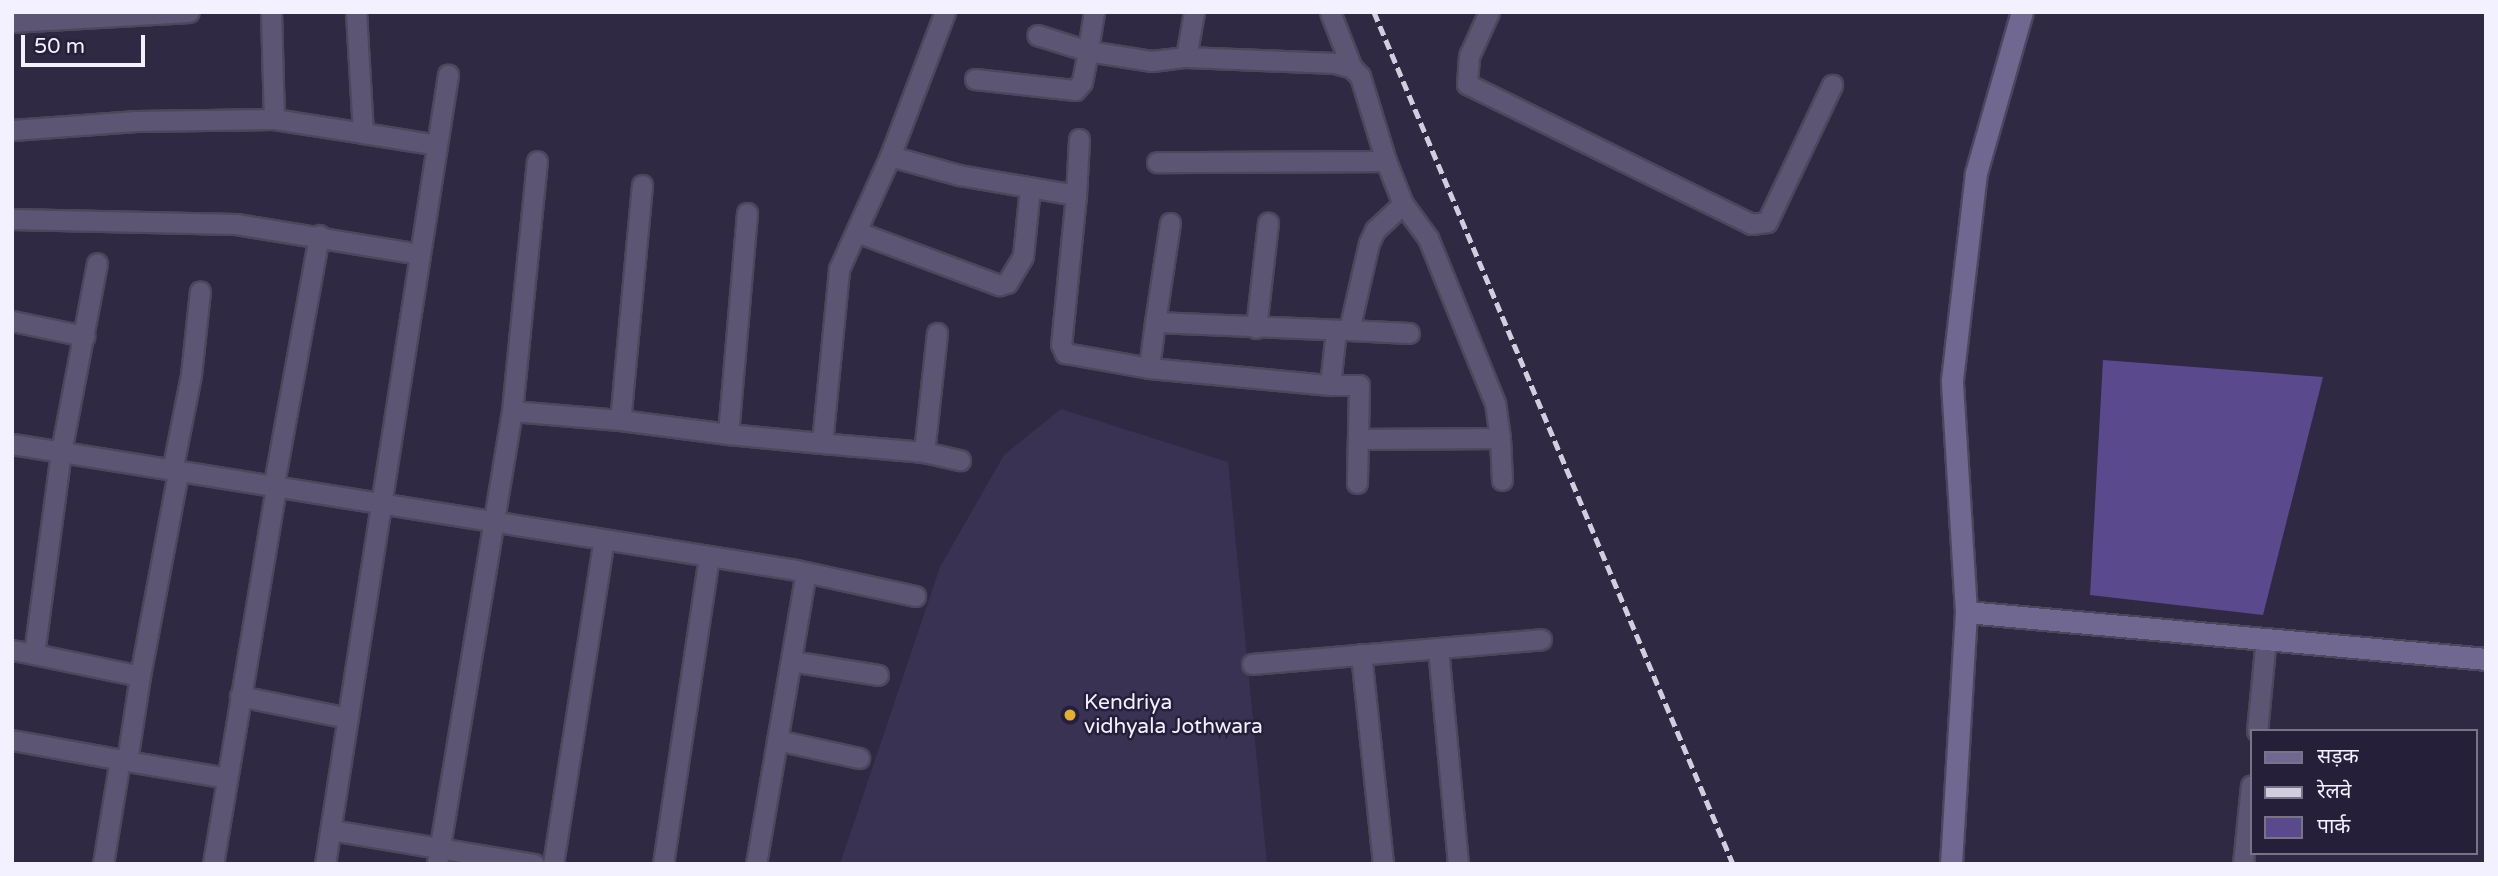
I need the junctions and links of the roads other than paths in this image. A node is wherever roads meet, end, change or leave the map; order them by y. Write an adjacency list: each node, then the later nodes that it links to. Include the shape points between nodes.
1 (189, 12): 10 (street)
2 (271, 12): 20 (street)
3 (356, 12): 22 (street)
4 (945, 12): 25 (street)
5 (1094, 12): 14 (street)
6 (1194, 12): 15 (street)
7 (1330, 12): 16 (street)
8 (1489, 12): 19 (street, via 1469,56 1467,83 1751,223 1767,222)
9 (2022, 12): 71 (street, via 1976,173 1952,380)
10 (130, 14): 11 (street)
11 (41, 16): 12 (street)
12 (12, 22)
13 (1037, 34): 14 (street)
14 (1088, 51): 15 (street, via 1152,61); 18 (street, via 1082,82 1075,90)
15 (1186, 57): 16 (street, via 1335,63)
16 (1352, 68): 26 (street, via 1360,76)
17 (448, 75): 24 (street)
18 (975, 79)
19 (1832, 85)
20 (274, 119): 21 (street, via 137,121); 22 (street)
21 (12, 130)
22 (363, 133): 24 (street)
23 (1079, 139): 31 (street)
24 (437, 145): 39 (street)
25 (890, 156): 30 (street, via 959,175); 37 (street)
26 (1386, 160): 28 (street); 32 (street)
27 (537, 161): 51 (street)
28 (1157, 162)
29 (642, 185): 52 (street)
30 (1030, 187): 31 (street); 37 (street, via 1023,256 1007,284 999,285)
31 (1076, 195): 49 (street, via 1061,344 1065,353)
32 (1403, 204): 45 (street, via 1375,230); 54 (street, via 1428,238 1495,403)
33 (747, 213): 53 (street)
34 (12, 219): 38 (street, via 236,223)
35 (1170, 223): 43 (street)
36 (1268, 223): 44 (street)
37 (857, 232): 56 (street, via 839,269)
38 (319, 235): 39 (street); 64 (street)
39 (419, 254): 65 (street)
40 (97, 263): 48 (street)
41 (200, 291): 61 (street)
42 (12, 321): 48 (street)
43 (1155, 322): 44 (street); 49 (street)
44 (1256, 328): 45 (street)
45 (1343, 331): 46 (street); 50 (street)
46 (1409, 332)
47 (937, 333): 59 (street)
48 (84, 336): 58 (street)
49 (1149, 368): 50 (street)
50 (1330, 384): 55 (street, via 1359,384)
51 (512, 411): 52 (street); 66 (street)
52 (620, 420): 53 (street)
53 (728, 434): 56 (street)
54 (1500, 438): 55 (street); 62 (street)
55 (1358, 439): 63 (street)
56 (821, 443): 59 (street)
57 (12, 444): 58 (street)
58 (61, 452): 61 (street); 76 (street)
59 (924, 452): 60 (street)
60 (960, 460)
61 (175, 472): 64 (street); 82 (street)
62 (1502, 480)
63 (1357, 483)
64 (274, 489): 65 (street); 83 (street)
65 (381, 503): 66 (street); 84 (street)
66 (494, 521): 67 (street); 93 (street)
67 (604, 540): 68 (street); 98 (street)
68 (709, 556): 69 (street); 99 (street)
69 (806, 572): 70 (street); 79 (street)
70 (915, 596)
71 (1966, 612): 72 (street); 103 (street)
72 (2266, 638): 78 (street); 85 (street)
73 (1541, 639): 74 (street)
74 (1438, 648): 77 (street); 102 (street)
75 (12, 650): 76 (street)
76 (34, 654): 82 (street)
77 (1361, 654): 80 (street); 101 (street)
78 (2486, 659)
79 (791, 661): 81 (street); 87 (street)
80 (1252, 664)
81 (878, 675)
82 (140, 676): 89 (street)
83 (240, 696): 84 (street); 90 (street)
84 (348, 718): 92 (street)
85 (2257, 729)
86 (12, 740): 89 (street)
87 (777, 740): 88 (street); 100 (street)
88 (859, 758)
89 (123, 760): 90 (street); 94 (street)
90 (226, 778): 95 (street)
91 (2250, 795): 104 (street)
92 (331, 830): 93 (street); 96 (street)
93 (437, 856): 97 (street)
94 (103, 864)
95 (213, 864)
96 (325, 864)
97 (534, 864)
98 (553, 864)
99 (663, 864)
100 (756, 864)
101 (1383, 864)
102 (1458, 864)
103 (1951, 864)
104 (2243, 864)

